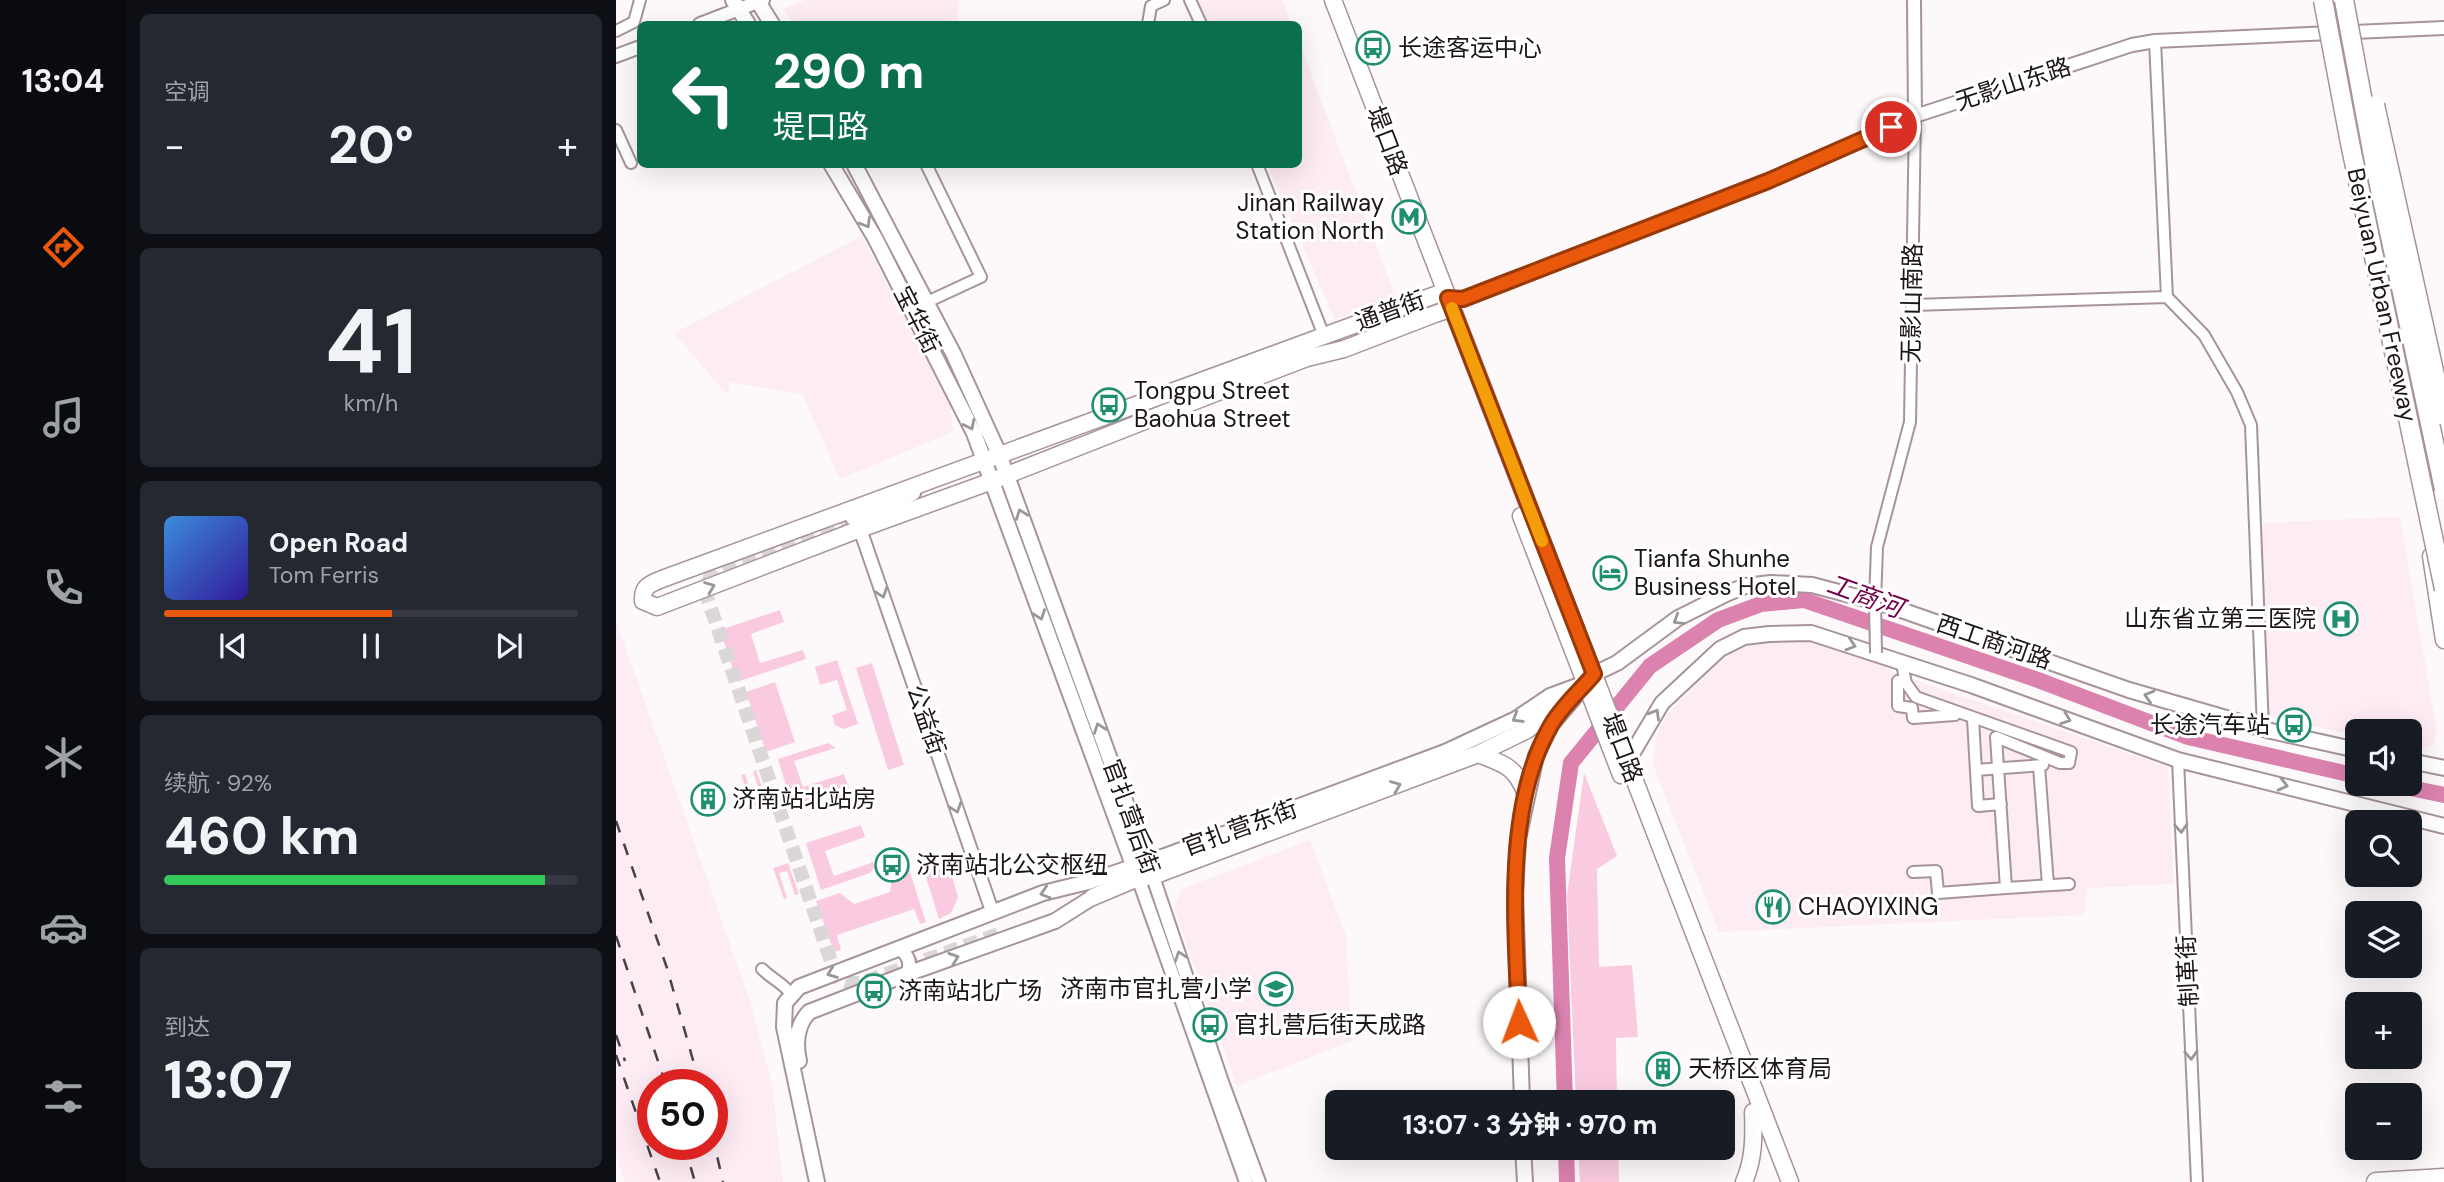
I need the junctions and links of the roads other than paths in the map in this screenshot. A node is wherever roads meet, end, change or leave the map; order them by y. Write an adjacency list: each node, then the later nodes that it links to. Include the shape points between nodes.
1 (640, 0): 19 (street, via 634,22)
2 (1164, 0): 16 (street, via 1151,6)
3 (1190, 0): 17 (street)
4 (1324, 0): 33 (main road, 堤口路)
5 (1333, 0): 33 (main road, 堤口路)
6 (1914, 0): 25 (street, 无影山南路)
7 (2316, 0): 22 (main road)
8 (2323, 0): 22 (highway, bridge)
9 (2344, 0): 42 (highway, Beiyuan Urban Freeway, bridge)
10 (2352, 0): 20 (main road); 37 (highway, bridge)
11 (759, 1): 12 (street); 15 (main road)
12 (736, 5): 13 (street); 14 (main road)
13 (706, 21)
14 (746, 21)
15 (770, 21)
16 (1148, 21)
17 (1200, 21)
18 (2444, 28): 20 (street, 无影山东路)
19 (616, 31)
20 (2358, 32): 22 (street, 无影山东路); 38 (main road)
21 (2155, 41): 22 (street, 无影山东路); 25 (street, 无影山东路); 32 (street)
22 (2326, 42): 44 (highway, bridge, via 2357,219)
23 (637, 48): 24 (street)
24 (616, 57)
25 (1915, 117): 33 (street, 无影山东路, via 1729,196 1463,299); 35 (street, 无影山南路)
26 (616, 130): 27 (street)
27 (631, 163)
28 (833, 168): 39 (main road, 宝华街, one-way to 39, via 875,238 974,433)
29 (856, 168): 34 (main road, 宝华街)
30 (928, 168): 34 (street, via 981,277)
31 (1259, 168): 36 (street)
32 (2167, 298): 35 (street); 53 (street, via 2204,335 2251,425)
33 (1443, 301): 36 (main road, 通普街); 41 (main road, 通普街, via 1344,349 1307,358); 50 (main road, 堤口路)
34 (927, 302): 39 (main road, 宝华街, via 954,355)
35 (1913, 305): 45 (street, 无影山南路, via 1910,422 1877,547)
36 (1324, 336): 39 (main road, 通普街)
37 (2444, 416)
38 (2444, 450)
39 (992, 457): 40 (main road, 通普街); 41 (main road, 宝华街)
40 (960, 468): 43 (main road); 43 (main road, 通普街, one-way to 43, via 655,582 643,592 643,601 657,607)
41 (999, 478): 43 (main road, 通普街); 67 (main road, 官扎营后街)
42 (2444, 489)
43 (856, 523): 73 (street, 公益街, one-way to 73)
44 (2438, 584): 46 (main road)
45 (1875, 601): 47 (street, 无影山南路, bridge); 50 (main road, 西工商河路, one-way to 50, via 1812,585 1745,586 1678,618); 53 (main road, 西工商河路, one-way to 45, via 2129,690)
46 (2444, 640)
47 (1876, 653): 48 (main road, 西工商河路); 60 (main road, 西工商河路, one-way to 47, via 1662,703 1720,649 1744,638 1811,633)
48 (1902, 664): 49 (street); 57 (main road, 西工商河路, one-way to 57)
49 (1905, 680): 51 (street, via 1916,697); 51 (street, via 1898,681 1898,706 1912,708 1913,718)
50 (1590, 685): 56 (main road, 官扎营东街, via 1527,730); 60 (main road, 堤口路); 64 (main road, 西工商河路, via 1550,725); 67 (main road, 官扎营东街, one-way to 67, via 1550,696 1475,740)
51 (1961, 715): 52 (street)
52 (1973, 719): 54 (street); 63 (street)
53 (2263, 729): 55 (main road, 西工商河路)
54 (1996, 732): 59 (street, via 2071,752 2069,763); 61 (street)
55 (2345, 747)
56 (1478, 754): 64 (main road, via 1507,765 1520,778); 67 (main road, 官扎营东街, one-way to 56)
57 (2178, 760): 66 (main road, 西工商河路, one-way to 66); 91 (street, 制革街, one-way to 91)
58 (2422, 763): 62 (main road)
59 (2039, 765): 61 (street); 70 (street)
60 (1624, 767): 80 (main road, 堤口路); 90 (main road, 堤口路)
61 (1998, 768): 63 (street); 65 (street)
62 (2444, 768)
63 (1976, 770): 65 (street, via 1978,806)
64 (1526, 794): 79 (main road, 西工商河路, via 1515,893)
65 (2001, 804): 71 (street)
66 (2444, 826)
67 (1143, 870): 72 (main road, 官扎营东街); 73 (main road, 官扎营东街, one-way to 73, via 1043,892); 85 (street, 官扎营后街); 86 (street, 官扎营后街, one-way to 67)
68 (1913, 872): 71 (street, via 1936,871 1938,893)
69 (2070, 884): 70 (street)
70 (2048, 885): 71 (street)
71 (2006, 888)
72 (1093, 897): 74 (main road); 77 (main road, 官扎营东街, one-way to 72, via 1055,921)
73 (992, 912): 75 (main road, 官扎营东街)
74 (1002, 933)
75 (899, 948): 77 (street, via 909,959); 78 (main road, 官扎营东街, one-way to 78, via 810,981)
76 (762, 969): 78 (street)
77 (907, 974): 84 (main road, 官扎营东街, via 809,1012 797,1034 796,1049)
78 (791, 994): 83 (main road, via 783,1014 788,1051)
79 (1522, 1090)
80 (1752, 1112): 88 (main road, via 1755,1140); 89 (main road, 堤口路)
81 (1524, 1160): 87 (main road)
82 (2444, 1178): 92 (highway)
83 (817, 1182)
84 (826, 1182)
85 (1246, 1182)
86 (1259, 1182)
87 (1525, 1182)
88 (1744, 1182)
89 (1779, 1182)
90 (1790, 1182)
91 (2197, 1182)
92 (2376, 1182)

